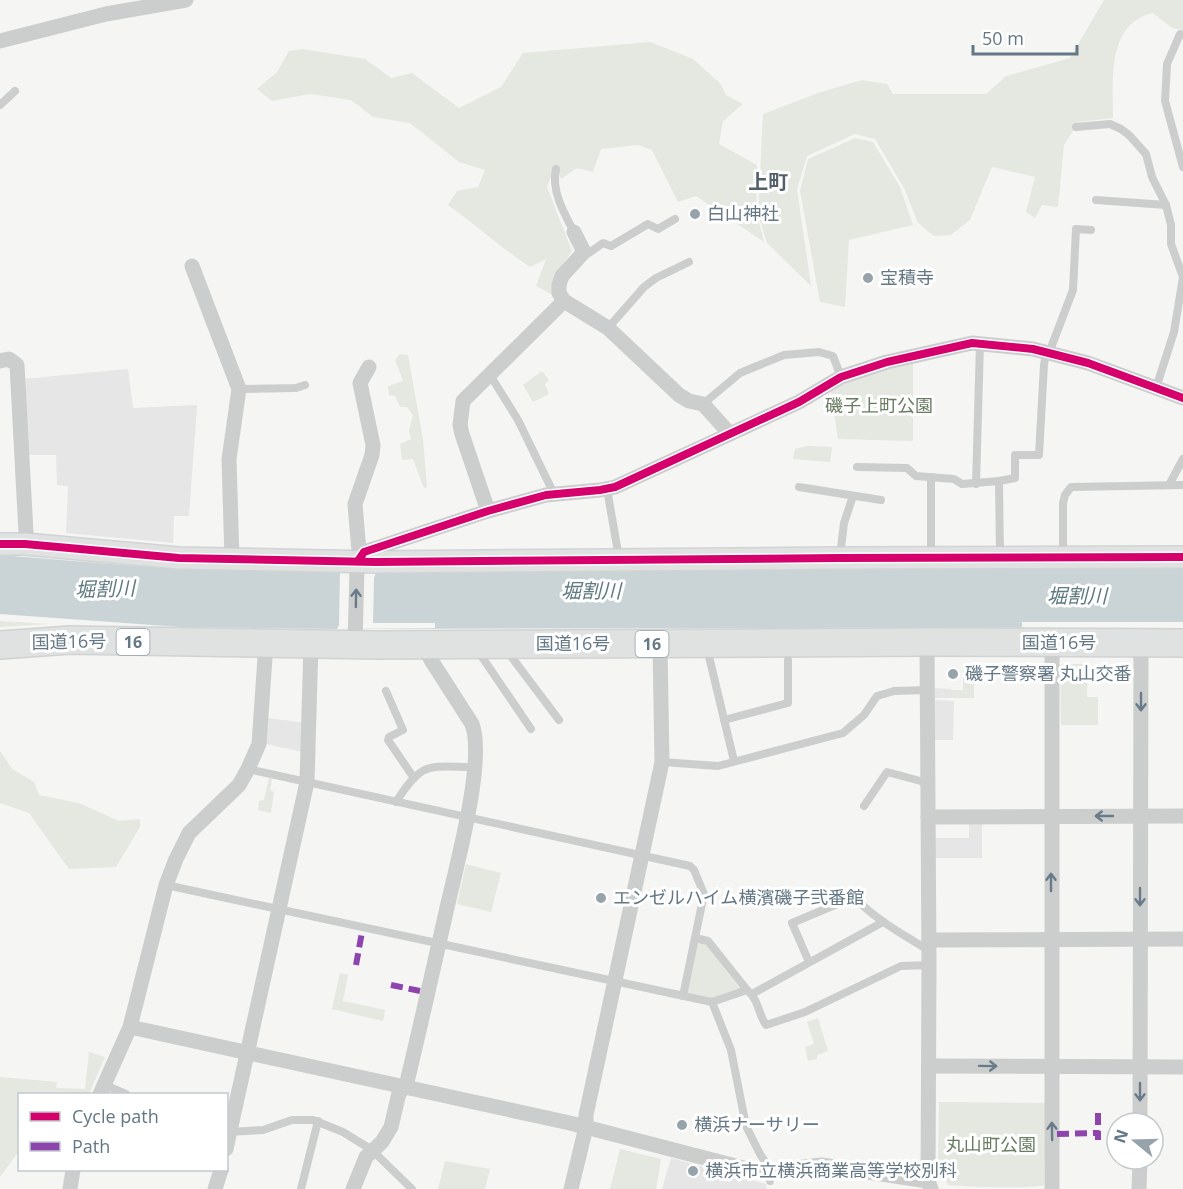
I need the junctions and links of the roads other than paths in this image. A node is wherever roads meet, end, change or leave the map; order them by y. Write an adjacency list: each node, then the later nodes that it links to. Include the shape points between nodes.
1 (186, 0): 3 (street, via 106,14)
2 (1183, 34): 7 (lane, via 1167,64 1165,101)
3 (0, 41)
4 (15, 91): 5 (lane)
5 (0, 105)
6 (1076, 127): 10 (lane, via 1110,124 1129,135 1146,154)
7 (1183, 166)
8 (556, 170): 13 (lane, via 557,194)
9 (1096, 201): 10 (lane)
10 (1166, 205): 17 (lane, via 1171,244)
11 (675, 219): 14 (lane, via 658,229 648,224 611,246 603,243 589,253)
12 (1091, 230): 21 (lane, via 1076,229 1073,290)
13 (574, 232): 14 (street)
14 (584, 252): 18 (street, via 562,276 559,292)
15 (689, 262): 19 (lane, via 644,287)
16 (192, 266): 28 (street)
17 (1183, 277): 27 (lane, via 1174,332)
18 (564, 302): 19 (street); 24 (street)
19 (608, 328): 30 (street, via 679,395)
20 (980, 344): 21 (street); 25 (street, via 887,362); 36 (lane)
21 (1048, 353): 27 (street); 35 (lane, via 1044,365 1040,455 1015,455 1015,478)
22 (0, 361): 46 (street, via 9,359 17,365)
23 (369, 367): 54 (street, via 360,382 374,445 355,504)
24 (490, 375): 41 (lane, via 518,420); 44 (street, via 462,401 460,425)
25 (841, 377): 30 (lane, via 834,356 819,352 784,355 740,374); 31 (street, via 799,402)
26 (305, 385): 28 (lane)
27 (1156, 388): 29 (street)
28 (239, 389): 52 (street, via 229,459)
29 (1183, 398)
30 (703, 404): 31 (street)
31 (730, 434): 40 (street)
32 (1183, 459): 37 (lane)
33 (856, 467): 34 (lane, via 907,468 916,476)
34 (930, 477): 36 (lane); 51 (lane)
35 (999, 481): 36 (lane); 47 (lane)
36 (976, 484)
37 (1169, 485): 38 (lane); 48 (lane, via 1071,487 1063,503)
38 (1183, 485)
39 (799, 487): 42 (lane)
40 (607, 489): 41 (street); 53 (lane)
41 (554, 494): 44 (street)
42 (854, 495): 43 (lane); 50 (lane, via 844,523)
43 (881, 500)
44 (488, 511): 54 (street, via 364,552)
45 (0, 544): 46 (street)
46 (25, 544): 52 (street)
47 (1000, 557): 48 (street); 51 (street)
48 (1064, 557): 49 (street)
49 (1183, 557)
50 (840, 558): 51 (street); 53 (street)
51 (931, 558)
52 (232, 559): 54 (street)
53 (620, 559): 54 (street)
54 (357, 565): 55 (street, one-way to 54)
55 (355, 637): 62 (highway, 国道16号 / 16); 63 (highway, 国道16号 / 16)
56 (927, 642): 58 (highway, 国道16号 / 16); 59 (highway, 国道16号 / 16); 69 (street)
57 (266, 643): 62 (highway, 国道16号 / 16); 66 (highway, 国道16号 / 16, via 70,640); 77 (street, via 260,738)
58 (706, 643): 65 (highway, 国道16号 / 16); 72 (lane)
59 (1052, 643): 60 (highway, 国道16号 / 16); 83 (street)
60 (1141, 643): 61 (highway, 国道16号 / 16); 84 (street, one-way to 84)
61 (1183, 643)
62 (312, 644): 79 (street)
63 (423, 644): 67 (highway, 国道16号 / 16); 76 (street, via 476,733)
64 (502, 644): 65 (highway, 国道16号 / 16); 67 (highway, 国道16号 / 16); 71 (lane)
65 (660, 644): 75 (street)
66 (0, 645)
67 (474, 645): 73 (lane)
68 (788, 660): 72 (lane, via 788,703)
69 (927, 690): 74 (lane, via 894,690 877,696 864,715 843,733); 80 (street)
70 (386, 691): 78 (lane, via 402,730 388,740)
71 (558, 720)
72 (724, 720): 74 (lane)
73 (531, 729)
74 (734, 760): 75 (lane, via 718,766)
75 (662, 762): 88 (street)
76 (474, 767): 78 (lane, via 428,767); 87 (street)
77 (248, 769): 79 (lane); 89 (street, via 239,785 189,834)
78 (414, 778): 81 (lane)
79 (307, 782): 81 (lane); 90 (street)
80 (928, 783): 82 (lane, via 887,772); 86 (street)
81 (396, 802): 87 (lane)
82 (864, 806)
83 (1051, 816): 84 (street, one-way to 83); 86 (street); 94 (street, one-way to 83)
84 (1140, 816): 85 (street); 95 (street, one-way to 95)
85 (1183, 816)
86 (928, 817): 97 (street)
87 (467, 818): 88 (lane); 96 (street)
88 (643, 856): 92 (lane, via 694,870 704,894); 99 (street)
89 (166, 885): 90 (lane); 103 (street)
90 (280, 909): 96 (lane); 104 (street)
91 (883, 922): 97 (lane); 98 (lane); 98 (lane, via 854,897 792,923)
92 (695, 938): 100 (lane, via 708,941); 101 (lane)
93 (1183, 939): 95 (street)
94 (1051, 940): 95 (street); 97 (street); 106 (street)
95 (1140, 940): 107 (street)
96 (439, 944): 99 (lane); 109 (street)
97 (929, 952): 100 (lane, via 770,1025 764,1023); 105 (street)
98 (809, 962): 100 (lane)
99 (615, 982): 101 (lane); 113 (street)
100 (749, 992): 102 (lane)
101 (682, 996): 102 (lane)
102 (712, 1002): 119 (lane, via 731,1050 746,1125)
103 (130, 1026): 104 (street); 110 (street)
104 (249, 1052): 109 (street); 114 (street)
105 (929, 1066): 106 (street, one-way to 106); 120 (street)
106 (1052, 1067): 107 (street); 127 (street, one-way to 106)
107 (1140, 1067): 108 (street); 111 (street, one-way to 111)
108 (1183, 1067)
109 (406, 1086): 113 (street); 115 (street, via 399,1093 388,1134)
110 (103, 1090)
111 (1140, 1111)
112 (318, 1121): 114 (lane, via 292,1120 263,1130); 115 (lane); 123 (lane)
113 (586, 1127): 119 (street); 126 (street)
114 (229, 1132)
115 (372, 1150): 124 (street); 125 (lane)
116 (73, 1171): 121 (street)
117 (221, 1171): 122 (street)
118 (1140, 1171): 128 (street)
119 (771, 1176): 120 (street, via 820,1165)
120 (926, 1186)
121 (70, 1189)
122 (215, 1189)
123 (301, 1189)
124 (353, 1189)
125 (412, 1189)
126 (571, 1189)
127 (1052, 1189)
128 (1139, 1189)

